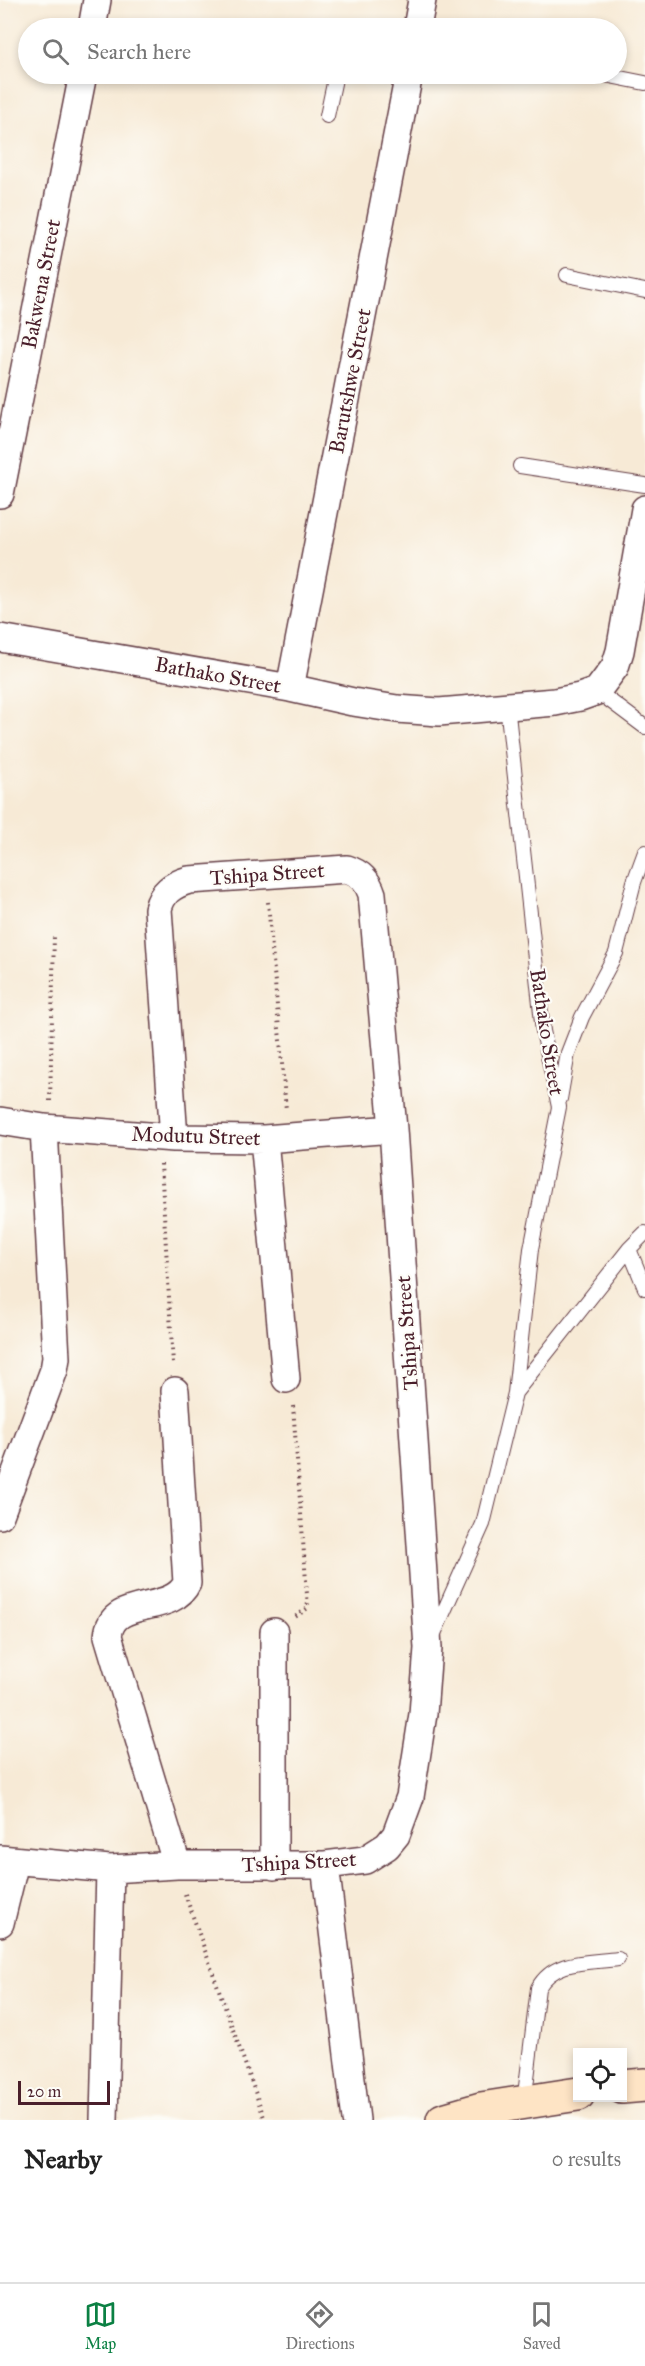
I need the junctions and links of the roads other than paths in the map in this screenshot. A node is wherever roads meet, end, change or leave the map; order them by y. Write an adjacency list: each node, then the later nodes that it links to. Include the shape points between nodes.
1 (97, 0): 3 (street)
2 (422, 0): 4 (street)
3 (94, 18)
4 (419, 18)
5 (627, 79): 6 (lane)
6 (645, 83)
7 (81, 84): 15 (street, Bakwena Street)
8 (334, 84): 10 (lane)
9 (407, 84): 19 (street, Barutshwe Street)
10 (327, 116)
11 (567, 275): 12 (lane)
12 (645, 291)
13 (520, 466): 14 (lane)
14 (645, 485)
15 (0, 494)
16 (645, 509): 17 (street)
17 (638, 579): 20 (street, via 615,667)
18 (0, 638): 19 (street, Bathako Street)
19 (291, 688): 21 (street, Bathako Street, via 396,709 439,712)
20 (597, 691): 21 (street, Bathako Street, via 555,702); 22 (lane)
21 (507, 705): 24 (lane, Bathako Street, via 543,1031)
22 (645, 727)
23 (645, 852): 24 (lane, via 616,953 568,1053)
24 (559, 1107): 35 (lane, Bathako Street, via 531,1249)
25 (0, 1121): 26 (street, Modutu Street)
26 (46, 1128): 28 (street, Modutu Street); 36 (street, via 56,1358)
27 (393, 1128): 28 (street, Tshipa Street, via 372,894 360,875 346,869 189,880 169,888 160,900); 29 (street, Modutu Street); 38 (street, Tshipa Street)
28 (166, 1138): 29 (street, Modutu Street)
29 (276, 1138): 33 (street)
30 (645, 1233): 31 (lane)
31 (629, 1249): 32 (lane); 35 (lane)
32 (645, 1288)
33 (286, 1379)
34 (175, 1391): 40 (street, via 187,1583 173,1598 119,1614 109,1625 108,1636)
35 (515, 1393): 38 (lane, Bathako Street, via 483,1524)
36 (0, 1515)
37 (274, 1632): 42 (street)
38 (428, 1648): 41 (street, Tshipa Street, via 410,1797 396,1835 365,1860)
39 (8, 1861): 43 (street, Tshipa Street); 44 (street)
40 (176, 1865): 42 (street, Tshipa Street); 43 (street, Tshipa Street)
41 (325, 1865): 42 (street, Tshipa Street); 51 (street)
42 (274, 1866)
43 (110, 1869): 50 (street)
44 (0, 1923)
45 (618, 1959): 49 (lane, via 559,1966 543,1979 538,1988)
46 (645, 2085): 47 (main road)
47 (627, 2087)
48 (573, 2095): 49 (main road)
49 (524, 2103): 52 (main road)
50 (104, 2120)
51 (356, 2120)
52 (443, 2120)

